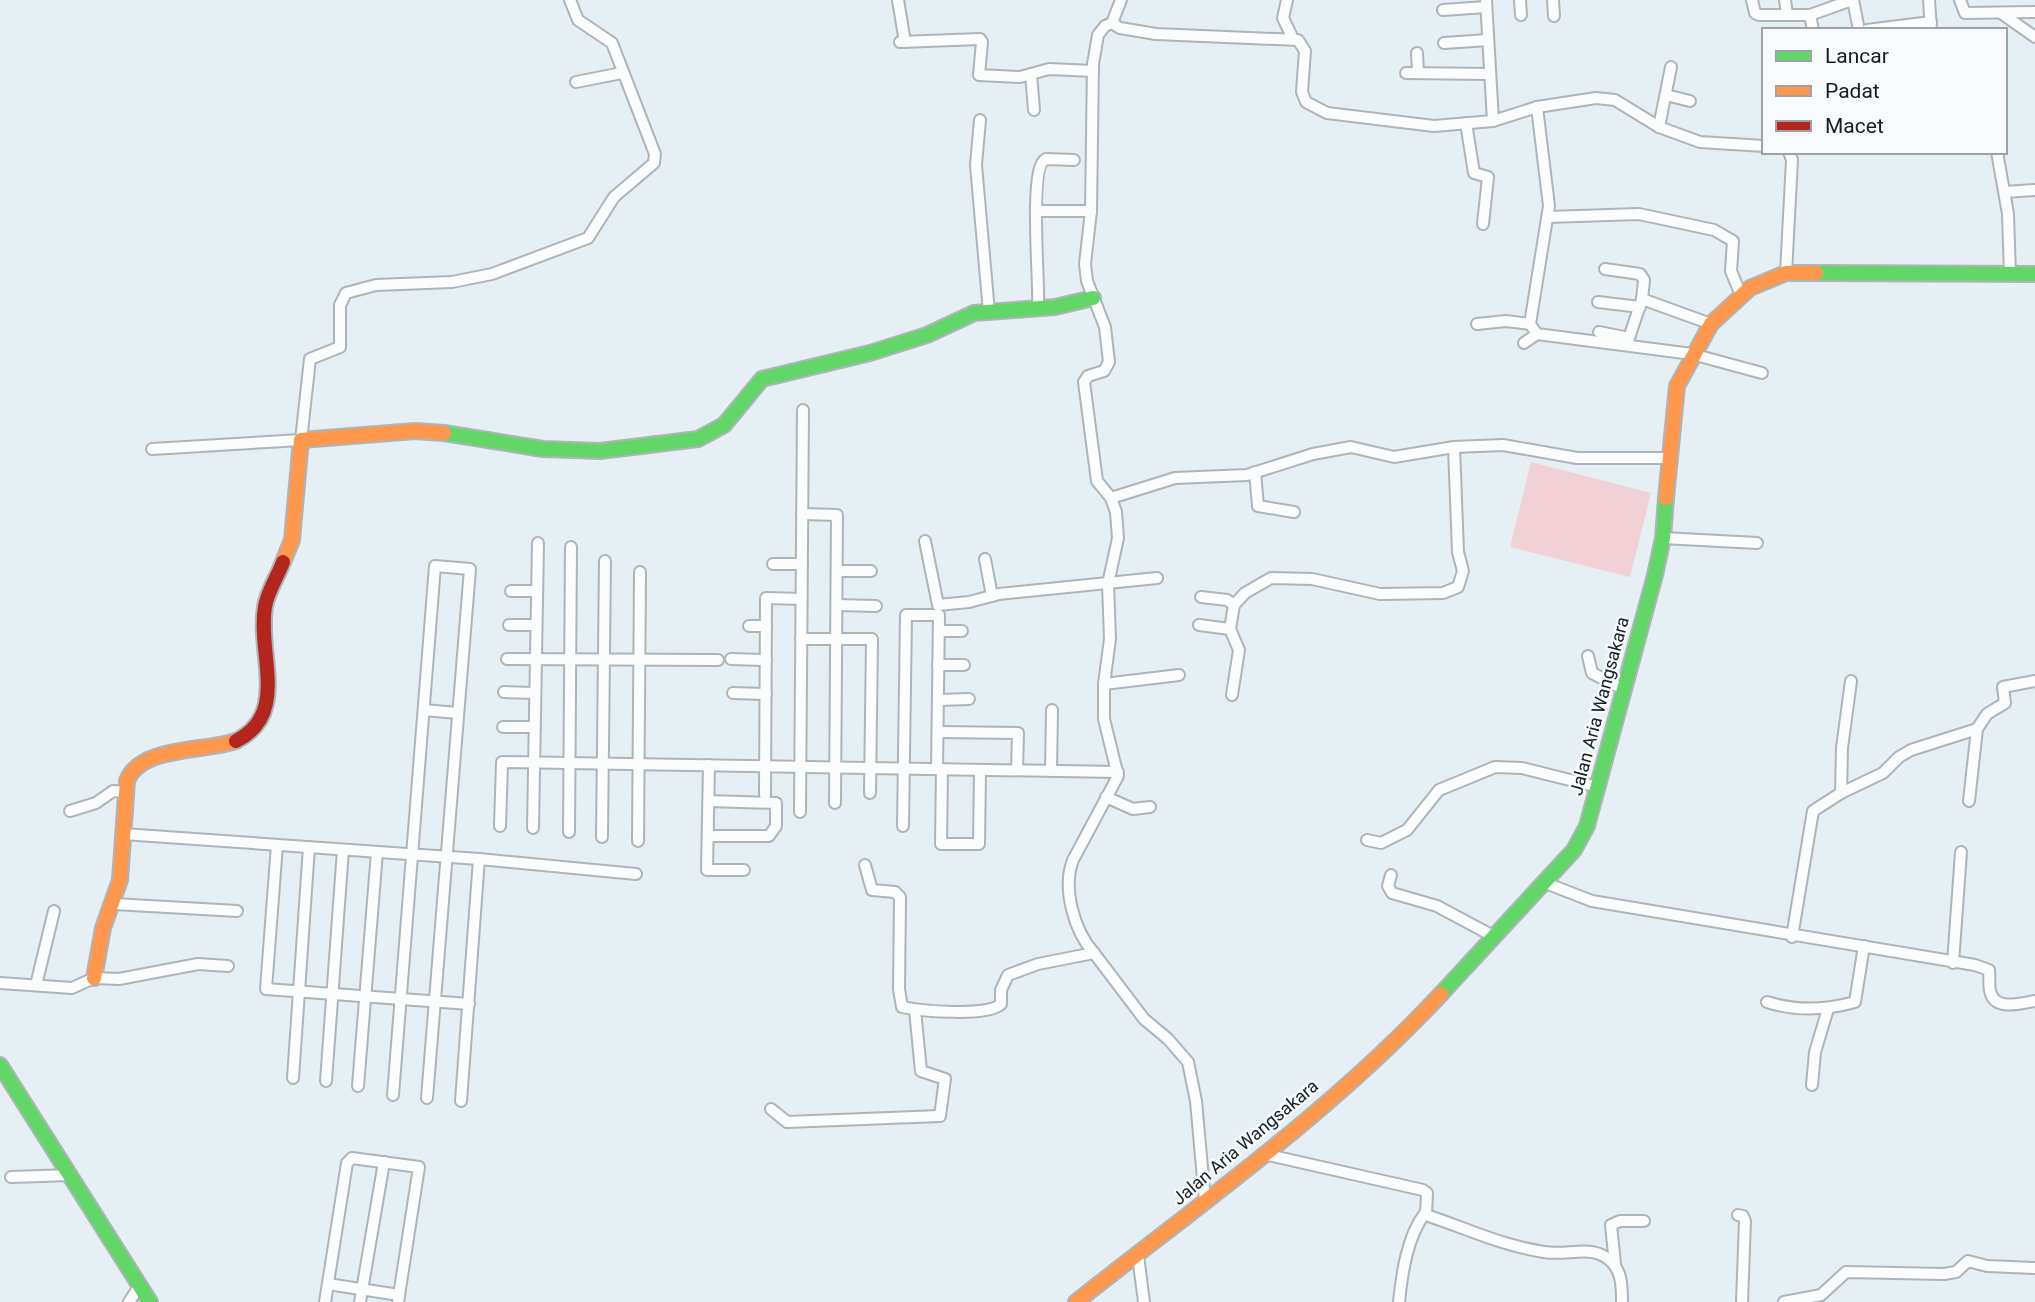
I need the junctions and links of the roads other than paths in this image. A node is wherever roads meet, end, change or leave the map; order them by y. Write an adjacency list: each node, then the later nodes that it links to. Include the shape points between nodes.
1 (570, 0): 33 (street, via 580,22 612,43)
2 (898, 0): 34 (street, via 902,42 980,39 981,77)
3 (1121, 0): 21 (street)
4 (1287, 0): 27 (street, via 1283,18)
5 (1521, 0): 19 (street)
6 (1553, 0): 20 (street)
7 (1752, 0): 17 (street, via 1757,14)
8 (1785, 0): 17 (street)
9 (1820, 0): 18 (street)
10 (1852, 0): 18 (street); 24 (street)
11 (1929, 0): 22 (street)
12 (1959, 0): 16 (street, via 1965,13)
13 (1486, 4): 14 (street); 28 (street)
14 (1443, 10)
15 (2035, 12): 16 (street)
16 (2001, 13): 26 (street)
17 (1787, 14): 18 (street)
18 (1816, 14): 23 (street)
19 (1521, 15)
20 (1554, 16)
21 (1112, 23): 27 (street, via 1156,34); 32 (street, via 1098,35)
22 (1931, 26): 25 (street)
23 (1813, 28)
24 (1859, 28)
25 (1907, 28)
26 (2035, 37)
27 (1293, 39): 43 (street, via 1304,46 1302,92 1317,110 1434,126)
28 (1488, 40): 29 (street); 35 (street)
29 (1444, 43)
30 (1417, 53): 35 (street, via 1412,73)
31 (1671, 67): 37 (street)
32 (1093, 71): 34 (street, via 1049,69); 52 (street)
33 (622, 73): 36 (street); 74 (street, via 655,160 614,197 588,239 492,274 452,282 376,285 346,293 340,305 340,347 310,359)
34 (1031, 74): 40 (street)
35 (1490, 74): 42 (street)
36 (576, 82)
37 (1666, 95): 38 (street); 44 (street)
38 (1690, 101)
39 (1537, 107): 42 (street); 44 (street, via 1597,98 1615,100); 53 (street)
40 (1034, 110)
41 (979, 120): 64 (street, via 976,165)
42 (1493, 121): 43 (street)
43 (1466, 123): 54 (street, via 1474,173 1488,177)
44 (1659, 127): 45 (street, via 1700,142)
45 (1762, 146)
46 (1790, 154): 56 (street)
47 (1997, 154): 50 (street)
48 (1074, 160): 51 (street, via 1040,161)
49 (2035, 190): 50 (street)
50 (2005, 192): 58 (street)
51 (1036, 211): 52 (street); 63 (street)
52 (1091, 212): 60 (street, via 1085,272)
53 (1548, 217): 59 (street, via 1639,214 1718,232 1733,241 1731,271); 66 (street)
54 (1483, 225)
55 (1605, 269): 62 (street, via 1640,274 1644,280)
56 (1786, 273): 58 (street, Jalan Aria Wangsakara); 59 (street, Jalan Aria Wangsakara)
57 (2035, 274): 58 (street, Jalan Aria Wangsakara)
58 (2010, 275)
59 (1741, 295): 67 (street, Jalan Aria Wangsakara)
60 (1093, 298): 63 (street); 79 (street, via 1103,317 1109,362 1104,371 1086,378 1086,400 1097,481)
61 (1598, 302): 62 (street)
62 (1641, 303): 67 (street); 68 (street, via 1629,338)
63 (1038, 308): 64 (street)
64 (989, 312): 74 (street, via 974,313 927,335 870,353 762,379 724,425 698,439 600,451 543,449 415,431)
65 (1477, 324): 66 (street)
66 (1530, 324): 69 (street)
67 (1711, 324): 71 (street, Jalan Aria Wangsakara)
68 (1599, 332)
69 (1537, 334): 70 (street); 71 (street)
70 (1524, 343)
71 (1692, 354): 72 (street); 77 (street, Jalan Aria Wangsakara, via 1675,394)
72 (1762, 373)
73 (803, 410): 81 (street)
74 (302, 440): 76 (street); 160 (street, via 292,540 265,607 266,719 258,730 240,740 138,761)
75 (1454, 447): 77 (street, via 1503,445 1577,458); 78 (street, via 1394,457 1351,447); 102 (street, via 1458,552 1463,571 1458,587 1444,593 1380,594 1312,579 1276,577 1245,593)
76 (152, 449)
77 (1668, 458): 82 (street, Jalan Aria Wangsakara)
78 (1255, 472): 79 (street, via 1237,477 1182,477); 80 (street, via 1258,506)
79 (1111, 498): 95 (street, via 1118,538)
80 (1294, 512)
81 (802, 514): 90 (street); 91 (street, via 838,515)
82 (1663, 538): 85 (street); 129 (street, Jalan Aria Wangsakara)
83 (925, 541): 98 (street, via 938,605)
84 (538, 543): 97 (street)
85 (1757, 543)
86 (571, 547): 117 (street)
87 (985, 559): 98 (street)
88 (605, 561): 118 (street)
89 (773, 564): 90 (street)
90 (802, 564): 100 (street)
91 (837, 570): 92 (street); 101 (street)
92 (871, 570)
93 (640, 572): 120 (street)
94 (1157, 578): 95 (street)
95 (1108, 584): 98 (street); 128 (street, via 1110,639)
96 (511, 591): 97 (street)
97 (537, 591): 105 (street)
98 (992, 596)
99 (1201, 597): 102 (street)
100 (801, 598): 108 (street, via 766,598); 112 (street)
101 (837, 605): 103 (street); 113 (street)
102 (1234, 605): 109 (street)
103 (876, 606)
104 (509, 625): 105 (street)
105 (536, 625): 116 (street)
106 (1199, 625): 109 (street)
107 (749, 626): 108 (street)
108 (766, 626): 122 (street)
109 (1230, 629): 134 (street, via 1239,650)
110 (939, 631): 111 (street); 123 (street); 153 (street, via 939,615 906,615)
111 (962, 631)
112 (801, 639): 113 (street); 150 (street)
113 (836, 639): 151 (street); 152 (street, via 872,639)
114 (1588, 656): 129 (street, via 1592,673)
115 (507, 659): 116 (street)
116 (536, 659): 117 (street); 131 (street)
117 (570, 659): 118 (street); 145 (street)
118 (604, 659): 120 (street); 146 (street)
119 (731, 659): 122 (street)
120 (640, 660): 121 (street); 147 (street)
121 (718, 660)
122 (766, 660): 133 (street)
123 (938, 665): 124 (street); 135 (street)
124 (964, 665)
125 (1179, 675): 128 (street)
126 (1851, 681): 162 (street)
127 (2035, 681): 142 (street, via 2003,687 2005,703 1987,714)
128 (1104, 684): 158 (street, via 1104,719)
129 (1623, 690): 159 (street, Jalan Aria Wangsakara)
130 (504, 692): 131 (street)
131 (535, 693): 141 (street)
132 (733, 693): 133 (street)
133 (766, 694): 149 (street)
134 (1232, 695)
135 (938, 699): 136 (street); 143 (street)
136 (969, 699)
137 (424, 710): 139 (street); 139 (street, via 435,566 470,569); 185 (street)
138 (1052, 710): 157 (street)
139 (458, 713): 186 (street)
140 (503, 727): 141 (street)
141 (535, 727): 144 (street)
142 (1977, 729): 162 (street, via 1911,750 1883,773); 166 (street)
143 (938, 732): 154 (street); 156 (street, via 1017,733)
144 (534, 762): 145 (street); 171 (street, via 502,762); 173 (street)
145 (569, 763): 146 (street); 174 (street)
146 (603, 763): 147 (street); 177 (street)
147 (639, 764): 148 (street); 179 (street)
148 (709, 765): 149 (street); 165 (street)
149 (765, 766): 150 (street); 163 (street)
150 (800, 766): 151 (street); 170 (street)
151 (835, 767): 152 (street); 167 (street)
152 (870, 768): 153 (street); 161 (street)
153 (904, 768): 154 (street); 172 (street)
154 (940, 769): 155 (street); 155 (street, via 941,844 979,844)
155 (980, 770): 156 (street)
156 (1017, 770): 157 (street)
157 (1051, 771): 158 (street)
158 (1118, 772): 164 (street)
159 (1598, 787): 178 (street, via 1522,768 1495,767 1439,790 1403,833 1381,843); 192 (street, Jalan Aria Wangsakara, via 1582,839)
160 (126, 792): 169 (street, via 106,794 96,803); 175 (street)
161 (870, 793)
162 (1841, 793): 197 (street, via 1813,811)
163 (765, 795)
164 (1106, 797): 168 (street, via 1133,809); 199 (street, via 1073,860 1070,875 1073,913)
165 (709, 801): 176 (street); 176 (street, via 776,803 776,826 769,836)
166 (1969, 801)
167 (835, 803)
168 (1150, 807)
169 (71, 811)
170 (800, 812)
171 (500, 826)
172 (903, 826)
173 (533, 828)
174 (569, 832)
175 (123, 834): 180 (street); 193 (street)
176 (708, 836): 189 (street, via 707,870)
177 (602, 837)
178 (1367, 840)
179 (638, 841)
180 (276, 845): 181 (street); 205 (street, via 266,989)
181 (309, 847): 182 (street); 205 (street)
182 (343, 850): 183 (street); 206 (street)
183 (377, 852): 185 (street); 207 (street)
184 (1961, 852): 200 (street)
185 (412, 855): 186 (street); 208 (street)
186 (447, 857): 187 (street); 209 (street)
187 (479, 859): 190 (street); 212 (street)
188 (864, 865): 214 (street, via 872,890 895,892 900,897 899,1004)
189 (744, 870)
190 (636, 874)
191 (1391, 875): 196 (street, via 1388,886 1392,893 1437,906)
192 (1543, 882): 196 (street, Jalan Aria Wangsakara); 197 (street, via 1592,901)
193 (114, 904): 195 (street); 202 (street, via 103,928)
194 (54, 911): 204 (street)
195 (237, 911)
196 (1493, 936): 224 (street, Jalan Aria Wangsakara, via 1416,1020)
197 (1791, 937): 198 (street)
198 (1864, 946): 200 (street); 213 (street, via 1854,1002)
199 (1094, 953): 214 (street, via 1008,975 1001,1004 995,1009); 228 (street, via 1144,1019 1188,1062)
200 (1953, 963): 210 (street, via 1989,970 1990,992 1997,1002)
201 (228, 966): 202 (street, via 198,964 119,979)
202 (94, 978): 204 (street, via 72,988)
203 (0, 983): 204 (street)
204 (36, 985)
205 (299, 991): 206 (street); 216 (street)
206 (332, 993): 207 (street); 217 (street)
207 (365, 996): 208 (street); 219 (street)
208 (401, 999): 209 (street); 220 (street)
209 (435, 1001): 212 (street); 221 (street)
210 (2035, 1001)
211 (1767, 1002): 213 (street)
212 (469, 1004): 222 (street)
213 (1828, 1009): 218 (street, via 1815,1052)
214 (915, 1010): 223 (street, via 921,1071 945,1079 940,1116 787,1122)
215 (0, 1065): 226 (street)
216 (293, 1078)
217 (326, 1082)
218 (1812, 1085)
219 (358, 1086)
220 (393, 1095)
221 (427, 1098)
222 (461, 1101)
223 (771, 1109)
224 (1264, 1154): 228 (street, Jalan Aria Wangsakara); 229 (street, via 1423,1190 1427,1193)
225 (384, 1162): 235 (street, via 352,1158 347,1163); 237 (street); 238 (street, via 419,1167)
226 (72, 1175): 227 (street); 236 (street)
227 (11, 1177)
228 (1205, 1201): 232 (street, Jalan Aria Wangsakara)
229 (1424, 1213): 233 (street, via 1496,1243 1548,1253 1595,1251); 245 (street, via 1404,1266)
230 (1738, 1215): 247 (street, via 1745,1221)
231 (1644, 1221): 233 (street, via 1611,1224)
232 (1138, 1256): 243 (street, Jalan Aria Wangsakara); 244 (street)
233 (1615, 1264): 246 (street)
234 (2035, 1268): 248 (street, via 1968,1261 1956,1272 1944,1274 1846,1272 1821,1295)
235 (327, 1284): 237 (street); 241 (street)
236 (140, 1285): 239 (street); 240 (street)
237 (362, 1289): 238 (street); 242 (street)
238 (398, 1298)
239 (129, 1302)
240 (150, 1302)
241 (325, 1302)
242 (360, 1302)
243 (1076, 1302)
244 (1144, 1302)
245 (1399, 1302)
246 (1622, 1302)
247 (1742, 1302)
248 (1784, 1302)

